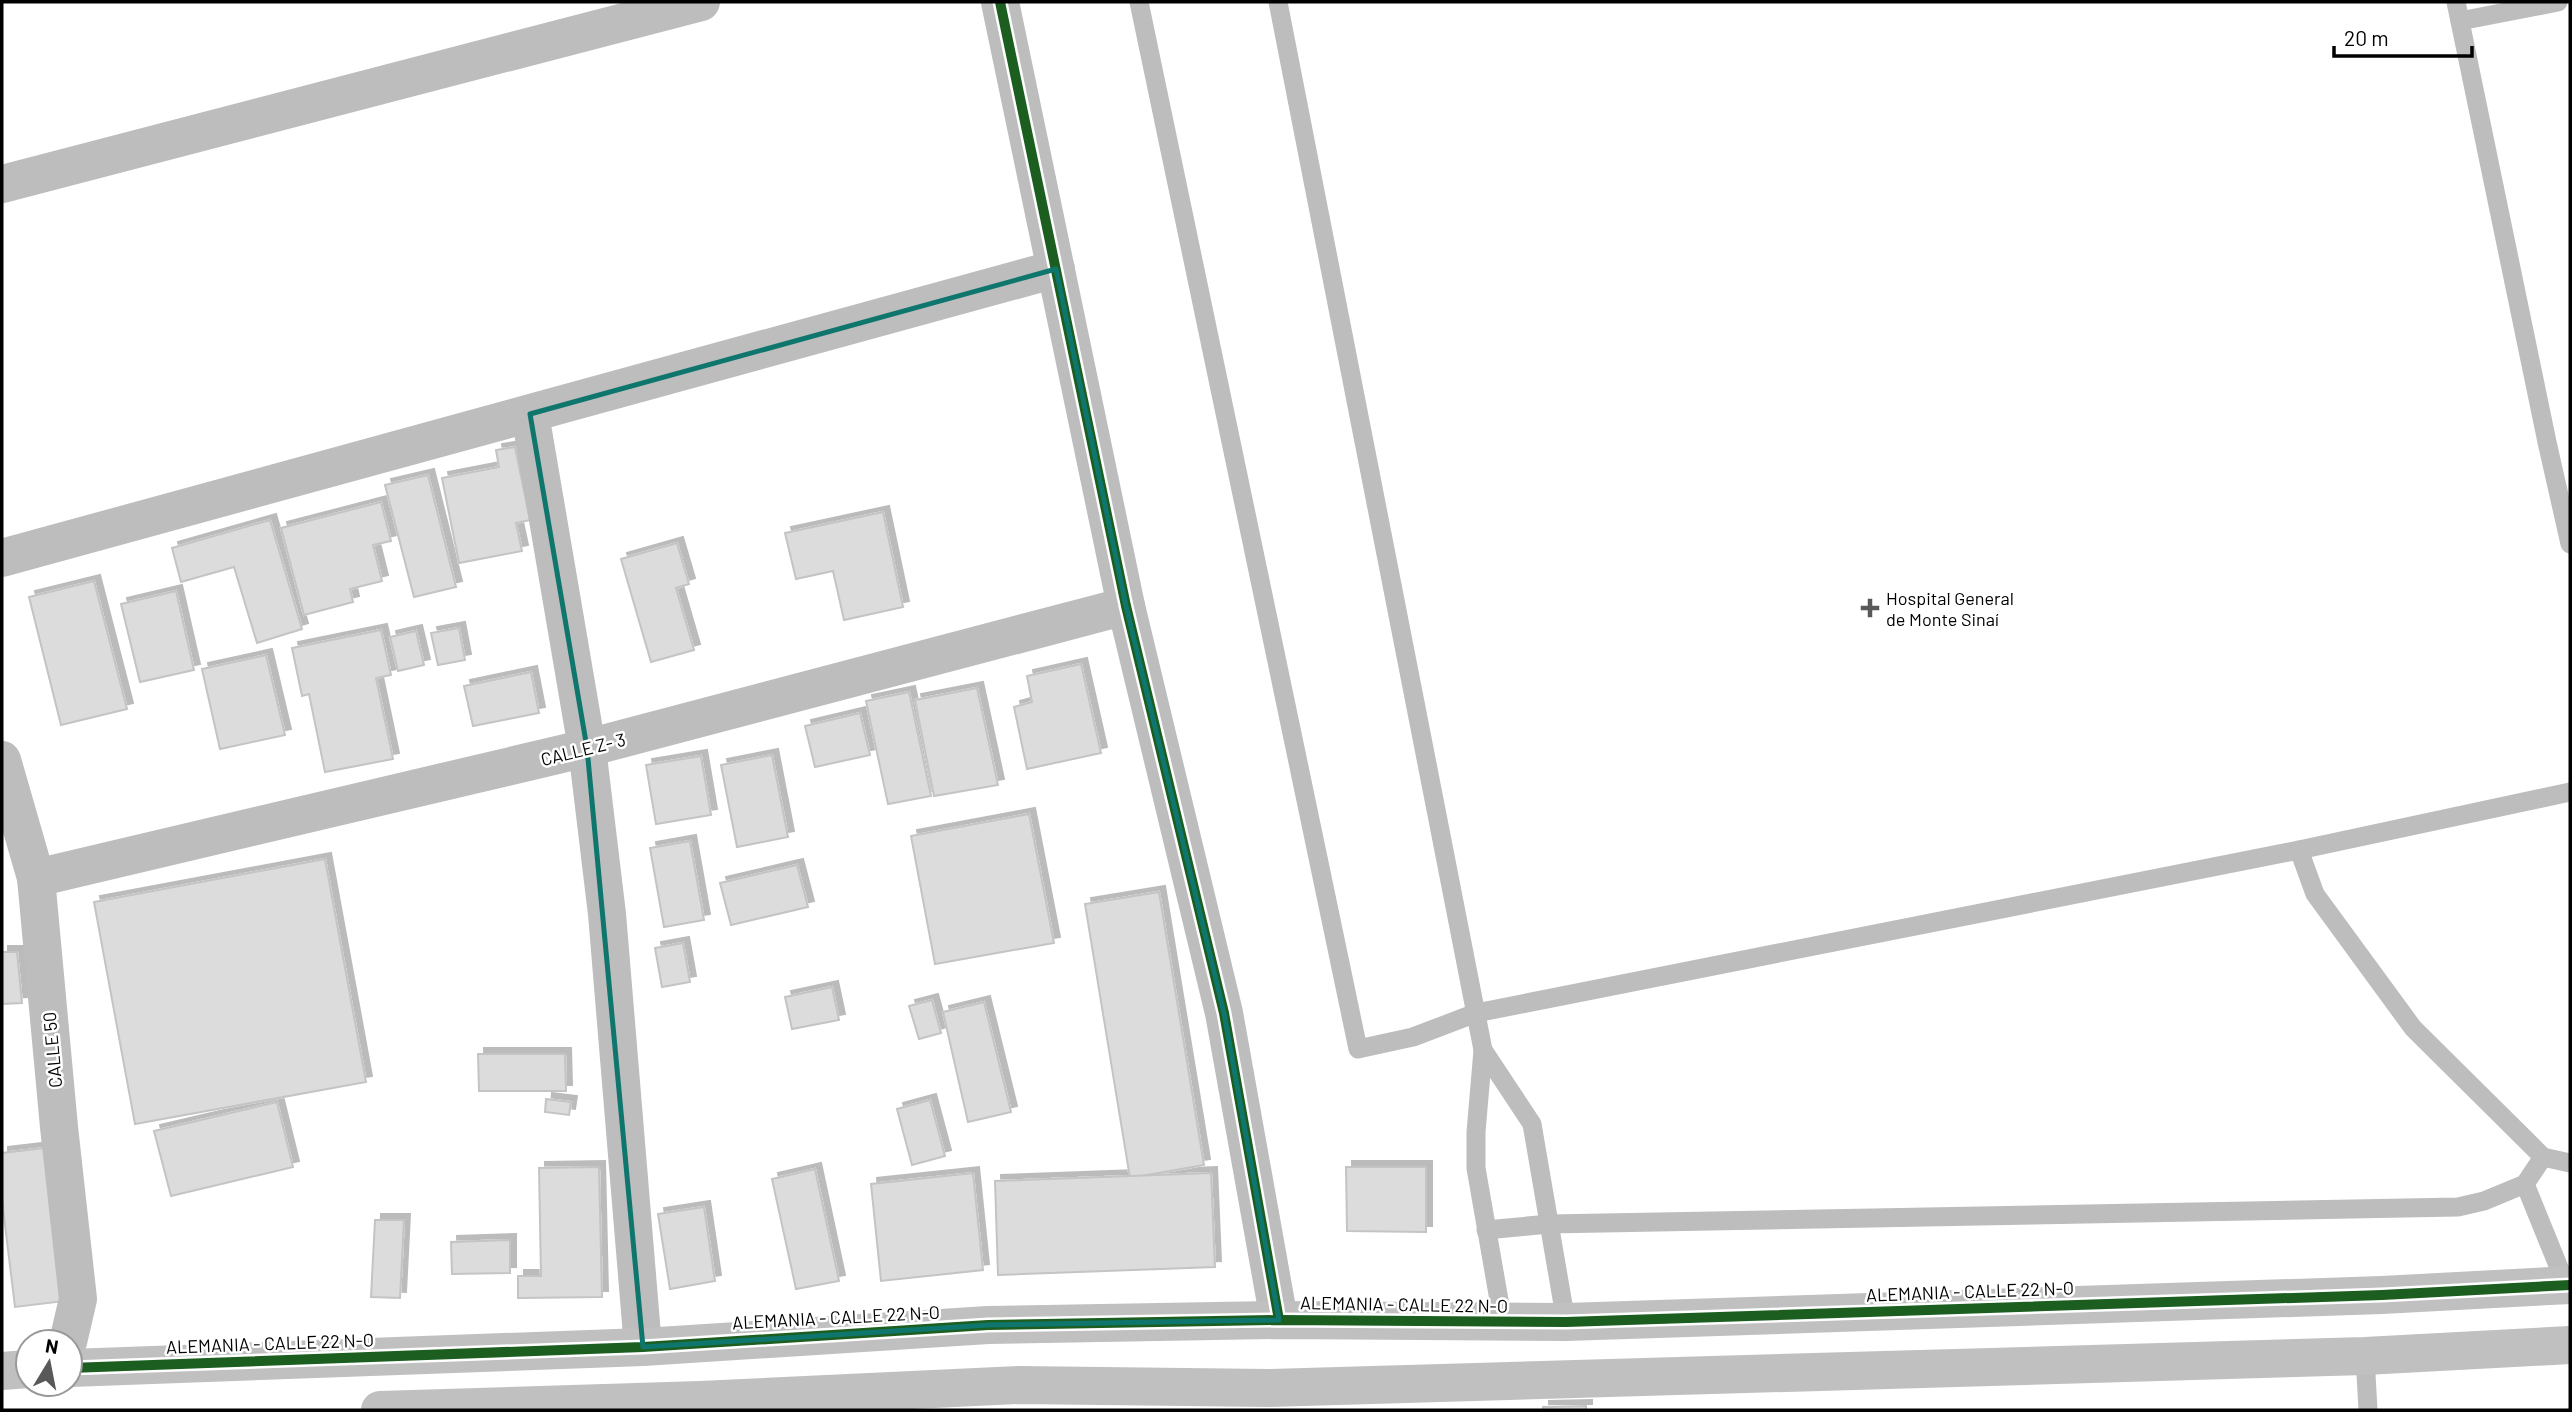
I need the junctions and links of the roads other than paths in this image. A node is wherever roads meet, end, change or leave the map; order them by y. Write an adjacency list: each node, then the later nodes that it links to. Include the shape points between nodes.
1 (701, 2): 8 (street)
2 (1000, 2): 9 (street)
3 (1139, 2): 19 (lane, via 1358,1049 1413,1037)
4 (1278, 2): 19 (lane)
5 (2456, 2): 7 (lane)
6 (2558, 2): 7 (lane)
7 (2460, 21): 11 (lane)
8 (2, 184)
9 (1056, 269): 10 (street); 13 (street)
10 (530, 414): 12 (street); 14 (street)
11 (2570, 544)
12 (2, 558)
13 (1126, 606): 14 (street, CALLE Z- 3); 27 (street, via 1224,1013)
14 (587, 748): 18 (street, CALLE Z- 3); 32 (street, via 607,914)
15 (2, 760): 18 (street, CALLE 50)
16 (2570, 792): 17 (lane)
17 (2299, 850): 19 (lane); 21 (lane, via 2315,894 2413,1028)
18 (36, 878): 30 (street, CALLE 50, via 78,1299)
19 (1476, 1013): 20 (lane)
20 (1483, 1049): 24 (lane, via 1532,1125); 25 (lane, via 1476,1168)
21 (2543, 1157): 22 (lane); 23 (lane)
22 (2570, 1163)
23 (2525, 1184): 24 (lane, via 2458,1207); 26 (lane)
24 (1549, 1224): 25 (lane); 28 (lane)
25 (1486, 1230): 29 (lane)
26 (2568, 1285): 28 (street, ALEMANIA - CALLE 22 N-O, via 2368,1296)
27 (1279, 1321): 29 (street, ALEMANIA - CALLE 22 N-O); 32 (street, ALEMANIA - CALLE 22 N-O, via 988,1325)
28 (1566, 1322): 29 (street, ALEMANIA - CALLE 22 N-O)
29 (1503, 1323)
30 (71, 1328)
31 (2570, 1345): 33 (street)
32 (643, 1346): 34 (street, ALEMANIA - CALLE 22 N-O)
33 (2365, 1356): 35 (street, via 1268,1388 1019,1385); 37 (lane)
34 (84, 1367)
35 (700, 1405): 36 (street)
36 (380, 1410)
37 (2368, 1410)

